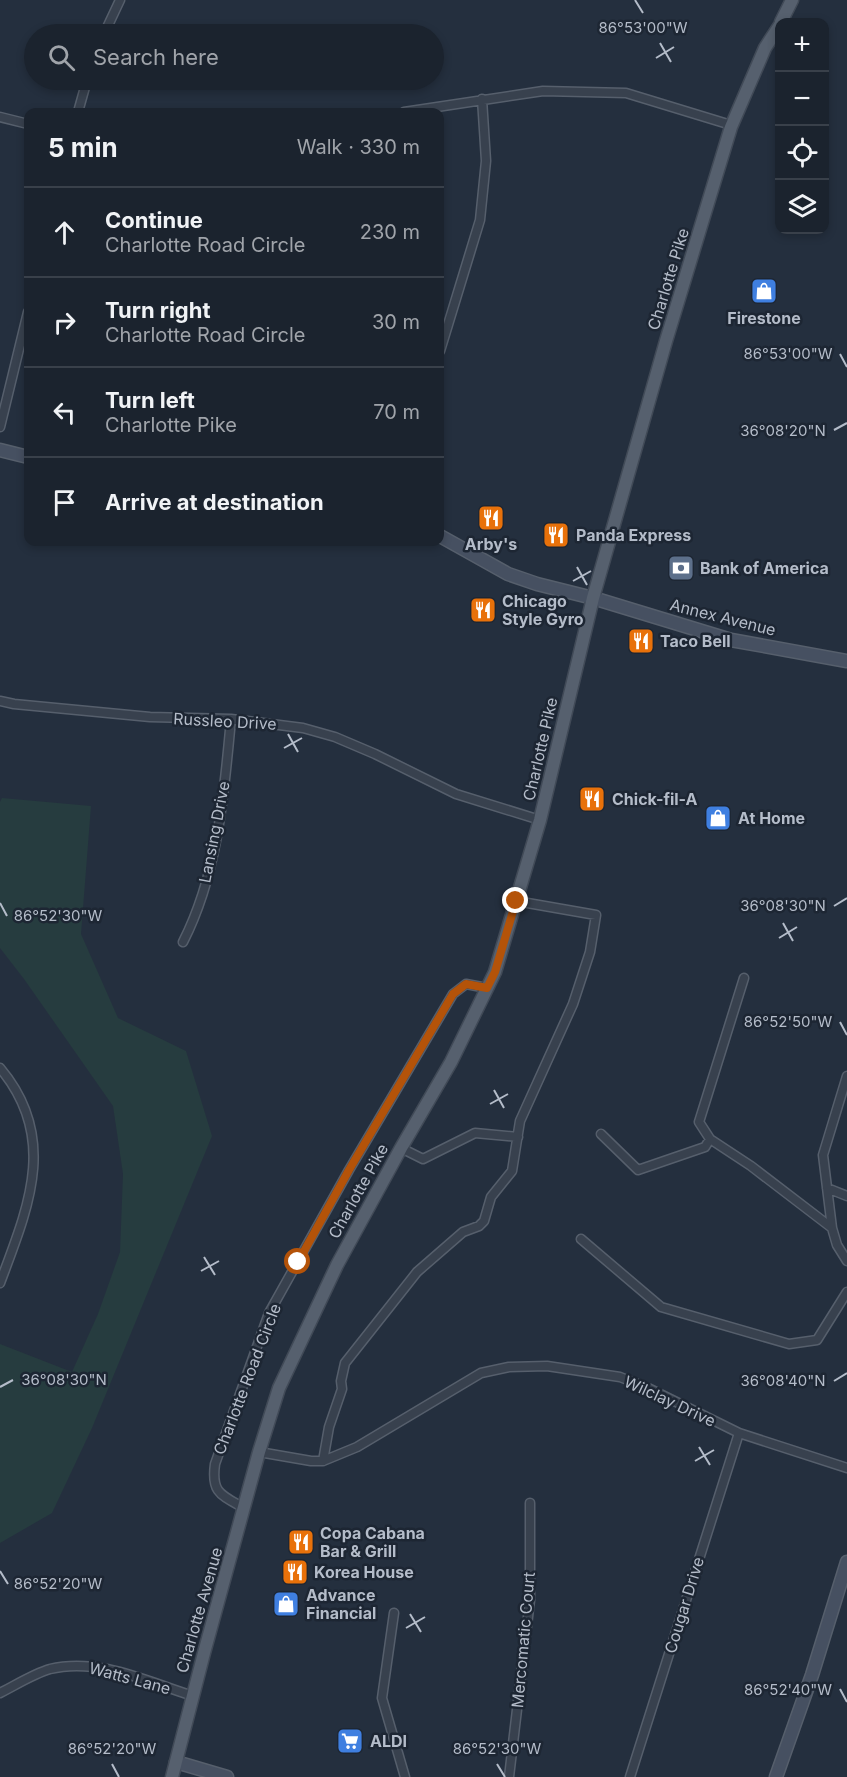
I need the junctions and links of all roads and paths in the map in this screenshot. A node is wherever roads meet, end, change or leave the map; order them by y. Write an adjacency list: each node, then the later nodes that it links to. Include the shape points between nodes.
1 (120, 0): 4 (street)
2 (792, 0): 3 (main road, Charlotte Pike)
3 (783, 18)
4 (109, 24)
5 (775, 32): 12 (main road, Charlotte Pike)
6 (84, 90): 8 (street)
7 (482, 99): 9 (street); 12 (street, via 543,91 626,93); 14 (street, via 486,161 480,220)
8 (79, 108)
9 (428, 108)
10 (0, 117): 11 (street)
11 (24, 123)
12 (731, 125): 19 (main road, Charlotte Pike)
13 (24, 328): 15 (street)
14 (444, 338)
15 (0, 427)
16 (0, 450): 17 (street)
17 (24, 456)
18 (444, 538): 19 (street, Annex Avenue, via 508,574)
19 (593, 598): 20 (street, Annex Avenue, via 731,640); 23 (main road, Charlotte Pike)
20 (847, 661)
21 (0, 701): 22 (street, Russleo Drive, via 150,717)
22 (231, 719): 23 (street, Russleo Drive, via 303,728 335,737 456,794); 25 (street, Lansing Drive, via 223,806 211,864)
23 (540, 820): 24 (main road, Charlotte Pike)
24 (516, 901): 27 (main road, Charlotte Pike); 31 (street, via 596,915 590,952 573,1004 520,1121)
25 (183, 942)
26 (744, 978): 32 (street, via 699,1122)
27 (487, 988): 33 (main road, Charlotte Pike, via 451,1062); 46 (street, Charlotte Road Circle, via 466,984 453,994 269,1313 213,1479 220,1494)
28 (0, 1068): 39 (street, via 28,1116 35,1168)
29 (847, 1076): 34 (street, via 823,1155)
30 (601, 1134): 32 (street, via 638,1170 705,1147)
31 (518, 1137): 33 (street, via 475,1133 423,1159); 43 (street, via 512,1172 491,1197 484,1221 463,1232 417,1272 345,1363)
32 (710, 1139): 36 (street)
33 (400, 1148): 42 (main road, Charlotte Pike, via 337,1265 279,1388)
34 (827, 1188): 35 (street); 36 (street)
35 (847, 1196)
36 (832, 1228): 38 (street)
37 (580, 1239): 40 (street, via 661,1306 789,1344 817,1340)
38 (847, 1261)
39 (0, 1283)
40 (847, 1292)
41 (739, 1432): 43 (street, Wilclay Drive, via 620,1377 547,1366 509,1367 481,1373 357,1447); 44 (street, Wilclay Drive); 56 (street, Cougar Drive)
42 (259, 1452): 43 (street, Wilclay Drive); 46 (main road, Charlotte Avenue)
43 (323, 1461)
44 (847, 1468)
45 (530, 1503): 55 (street, Mercomatic Court, via 530,1600)
46 (244, 1508): 50 (main road, Charlotte Avenue)
47 (847, 1562): 57 (street)
48 (394, 1613): 54 (street, via 382,1698)
49 (0, 1693): 50 (street, Watts Lane, via 49,1670 82,1665)
50 (193, 1696): 51 (main road, Charlotte Avenue)
51 (176, 1762): 52 (main road, Charlotte Avenue); 53 (street)
52 (172, 1777)
53 (227, 1777)
54 (405, 1777)
55 (509, 1777)
56 (630, 1777)
57 (776, 1777)

